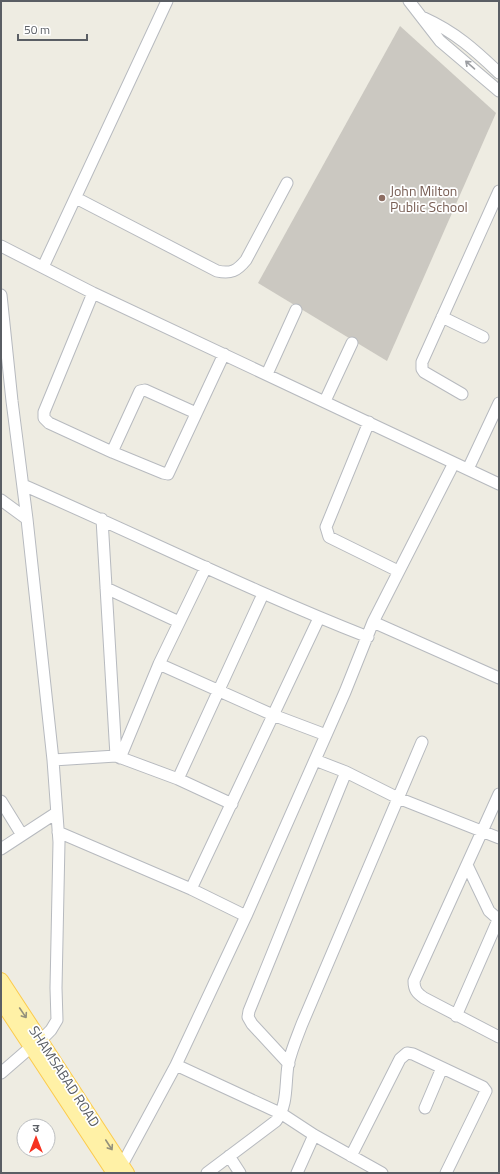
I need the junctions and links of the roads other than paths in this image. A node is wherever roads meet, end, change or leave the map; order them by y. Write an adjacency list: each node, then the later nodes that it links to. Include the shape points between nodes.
1 (167, 1): 8 (street)
2 (409, 1): 3 (street)
3 (424, 18): 4 (street, via 446,28 464,41); 5 (street, one-way to 3, via 440,41)
4 (499, 73)
5 (499, 91)
6 (287, 183): 8 (street, via 246,260 238,269 229,273 217,271)
7 (499, 191): 14 (street)
8 (76, 198): 10 (street)
9 (1, 246): 10 (street)
10 (43, 267): 11 (street)
11 (93, 293): 17 (street); 24 (street, via 44,412 44,418 49,423)
12 (1, 295): 28 (street)
13 (296, 310): 18 (street)
14 (442, 317): 15 (street); 19 (street, via 422,362 422,369)
15 (483, 337)
16 (352, 343): 20 (street)
17 (224, 354): 18 (street); 22 (street)
18 (267, 374): 20 (street)
19 (462, 394)
20 (325, 401): 23 (street)
21 (499, 403): 26 (street)
22 (196, 413): 24 (street, via 168,474); 24 (street, via 145,390 140,391)
23 (369, 422): 25 (street); 33 (street, via 326,531 329,537)
24 (112, 452)
25 (454, 463): 26 (street); 33 (street)
26 (468, 469): 27 (street)
27 (499, 484)
28 (23, 485): 30 (street); 31 (street)
29 (1, 500): 30 (street)
30 (27, 519): 47 (street)
31 (102, 519): 32 (street); 34 (street)
32 (206, 567): 35 (street); 37 (street)
33 (398, 571): 38 (street)
34 (106, 588): 37 (street); 46 (street)
35 (263, 594): 36 (street); 42 (street)
36 (320, 618): 39 (street); 43 (street)
37 (179, 622): 40 (street)
38 (373, 622): 39 (street); 41 (street)
39 (368, 637): 44 (street)
40 (159, 664): 42 (street); 46 (street)
41 (499, 678)
42 (218, 690): 43 (street); 50 (street)
43 (273, 715): 44 (street); 54 (street)
44 (326, 735): 48 (street)
45 (422, 742): 52 (street)
46 (118, 757): 47 (street); 50 (street)
47 (52, 760): 55 (street)
48 (315, 760): 49 (street); 63 (street)
49 (346, 772): 52 (street); 70 (street, via 249,1011 248,1017 252,1024)
50 (178, 779): 54 (street)
51 (499, 794): 56 (street)
52 (398, 798): 56 (street); 70 (street, via 302,1024)
53 (1, 801): 58 (street)
54 (232, 804): 62 (street)
55 (56, 813): 57 (street); 58 (street)
56 (483, 831): 59 (street); 61 (street)
57 (58, 832): 62 (street); 69 (street, via 57,1020 51,1030)
58 (22, 835): 60 (street)
59 (499, 838)
60 (1, 849)
61 (467, 865): 64 (street, via 489,911); 67 (street, via 414,981 416,992)
62 (191, 889): 63 (street)
63 (246, 916): 71 (street)
64 (499, 920): 67 (street)
65 (1, 980): 69 (main road, SHAMSABAD ROAD, one-way to 69)
66 (1, 1001): 69 (main road, SHAMSABAD ROAD)
67 (456, 1016): 68 (street)
68 (499, 1036)
69 (36, 1044): 73 (street); 79 (main road, SHAMSABAD ROAD)
70 (288, 1064): 75 (street)
71 (176, 1065): 75 (street); 79 (street)
72 (442, 1068): 74 (street); 78 (street, via 413,1054 403,1054); 84 (street, via 484,1087 486,1091)
73 (1, 1073)
74 (425, 1108)
75 (282, 1114): 76 (street); 77 (street)
76 (314, 1135): 78 (street); 82 (street)
77 (229, 1156): 80 (street); 81 (street)
78 (351, 1156): 83 (street)
79 (121, 1170)
80 (207, 1173)
81 (240, 1173)
82 (298, 1173)
83 (382, 1173)
84 (446, 1173)

